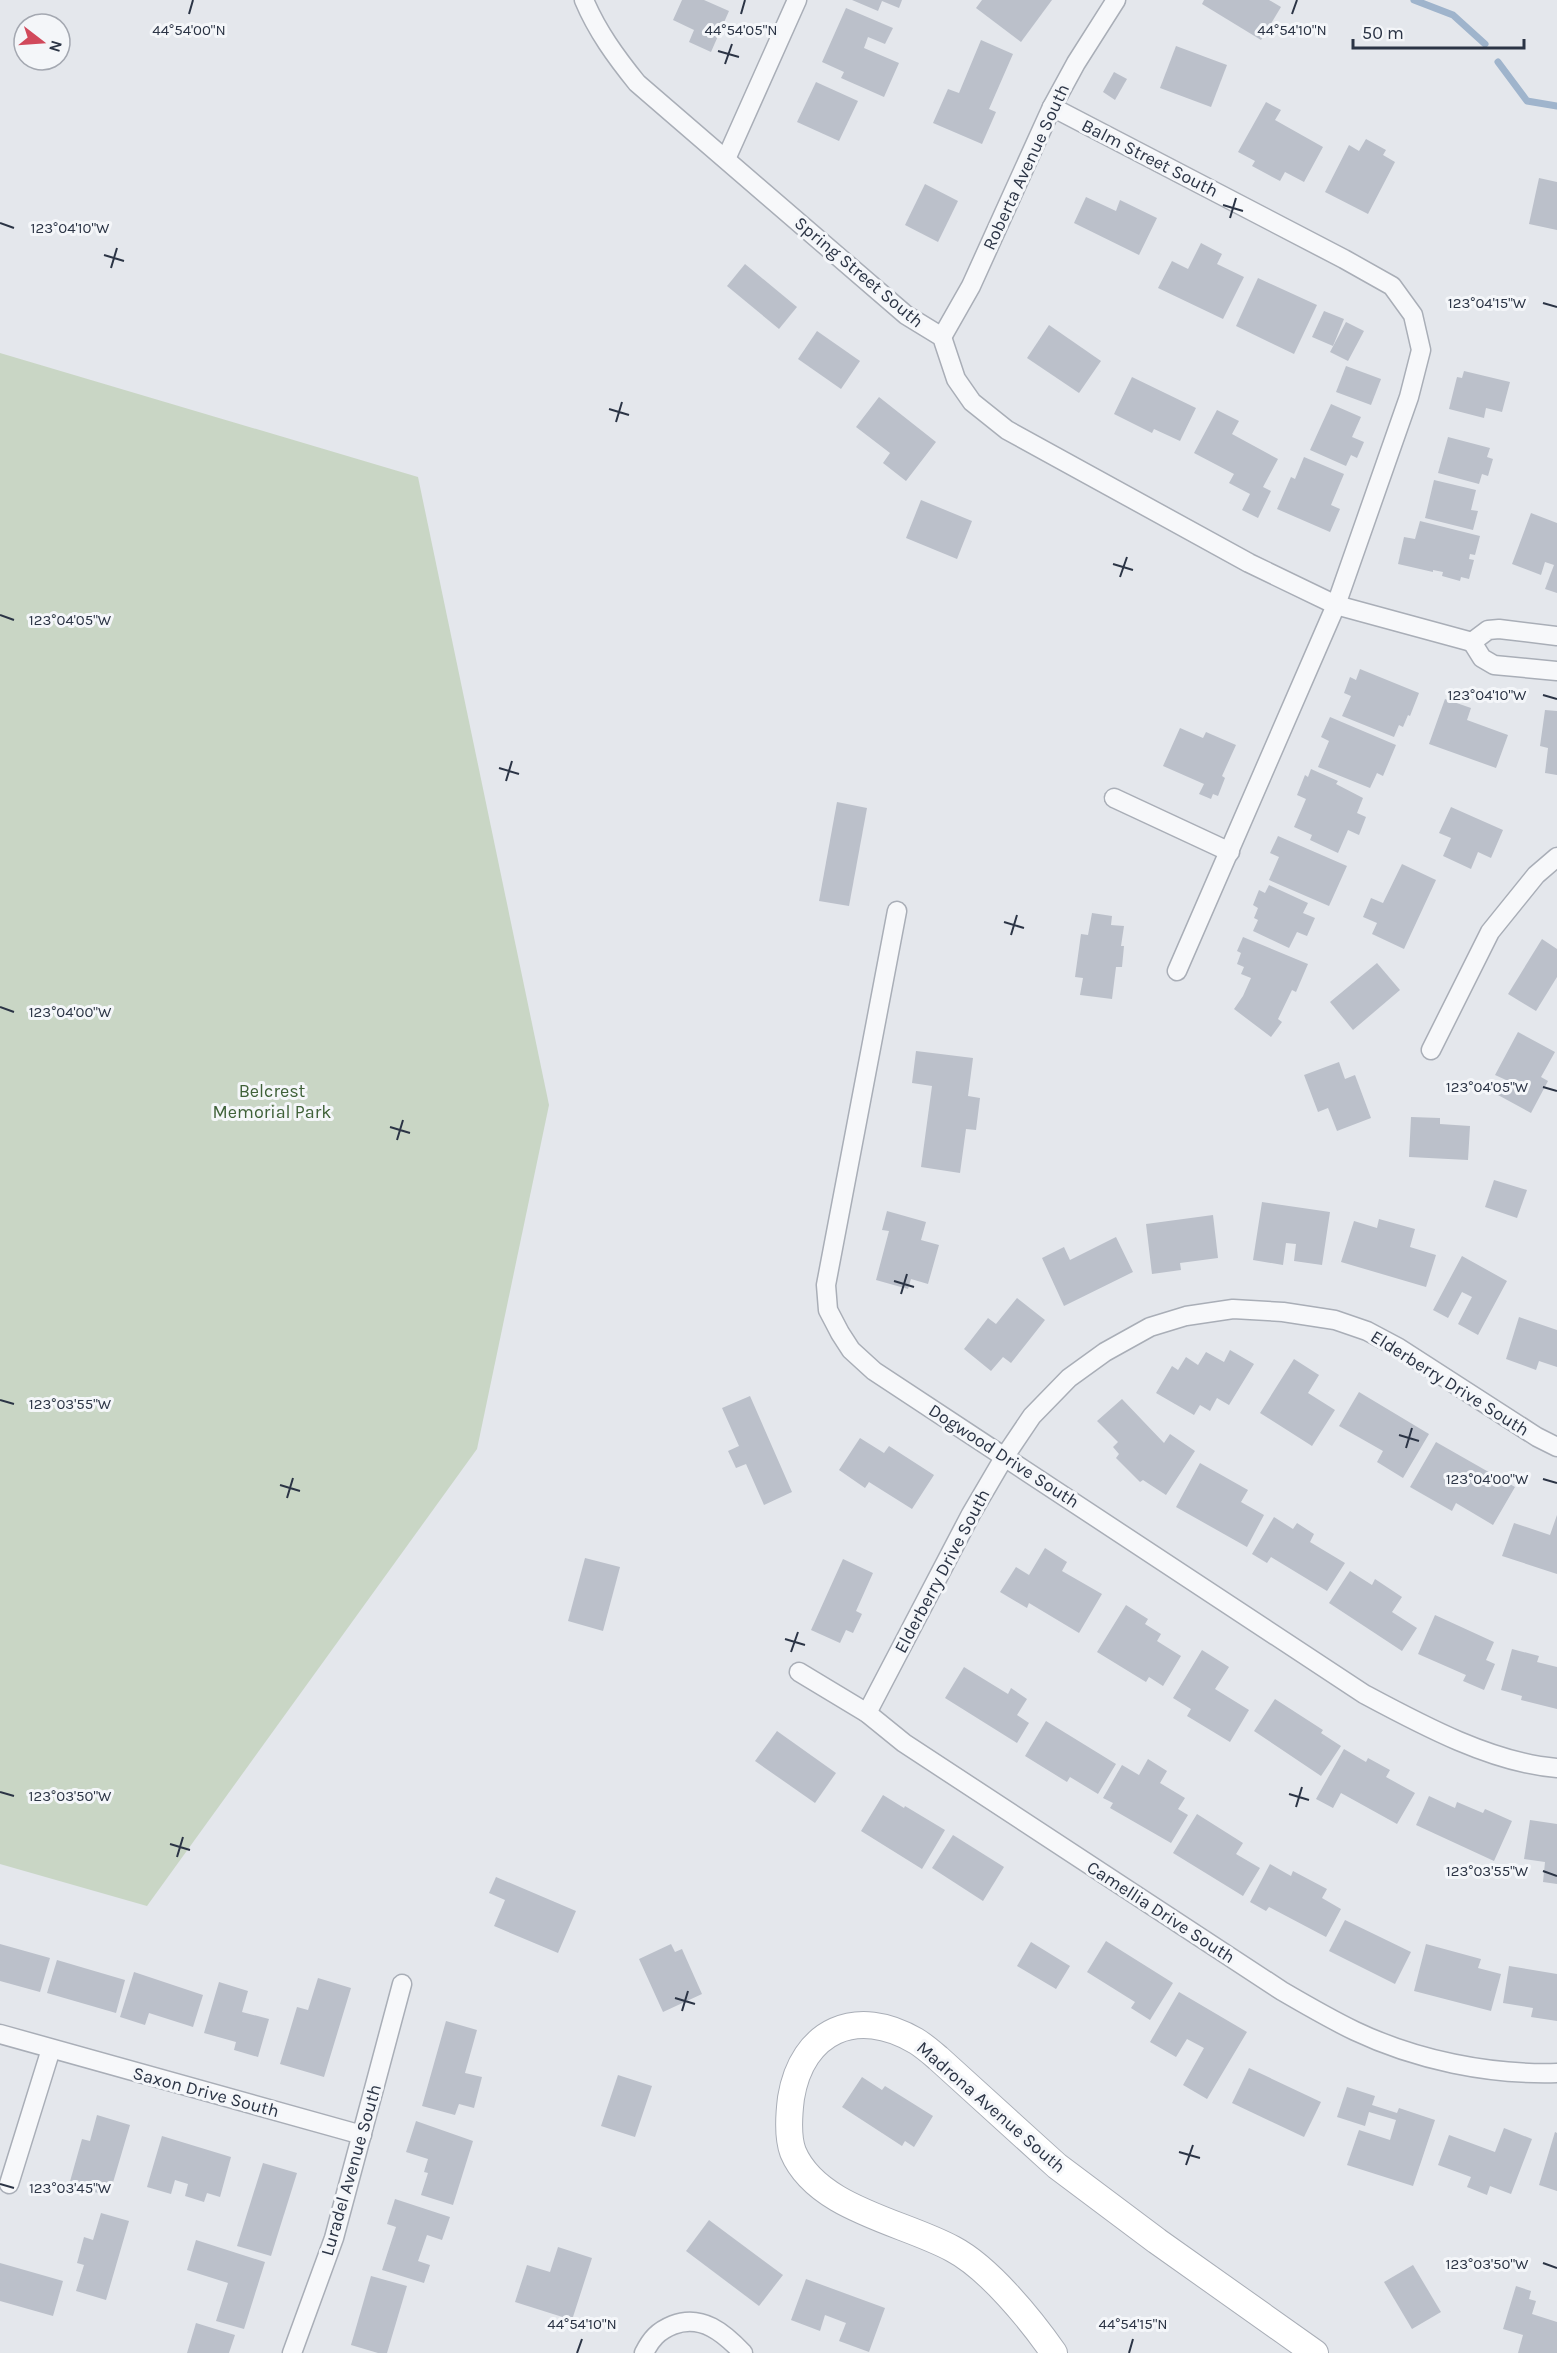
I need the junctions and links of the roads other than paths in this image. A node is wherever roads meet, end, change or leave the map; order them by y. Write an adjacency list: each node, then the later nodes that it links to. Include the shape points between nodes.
1 (584, 0): 5 (street, Spring Street South, via 615,56 638,83)
2 (797, 0): 5 (street)
3 (1116, 0): 4 (street, Roberta Avenue South)
4 (1052, 107): 6 (street, Roberta Avenue South, via 971,286); 7 (street, Balm Street South, via 1392,286 1413,315 1421,350 1409,397)
5 (726, 159): 6 (street, Spring Street South, via 906,315)
6 (942, 338): 7 (street, Spring Street South, via 956,379 972,402 1007,430 1249,563)
7 (1336, 604): 9 (street, Spring Street South); 12 (street, Balm Street South)
8 (1557, 636): 9 (street, via 1499,628 1488,630)
9 (1472, 642): 10 (street, via 1482,658 1494,665)
10 (1557, 671)
11 (1114, 798): 12 (street)
12 (1230, 852): 15 (street, Balm Street South)
13 (1557, 857): 16 (street, via 1536,875 1490,932)
14 (897, 911): 18 (street, Dogwood Drive South, via 826,1285 828,1310 851,1350 874,1371)
15 (1177, 971)
16 (1431, 1050)
17 (1557, 1447): 18 (street, Elderberry Drive South, via 1367,1331 1335,1320 1233,1309 1186,1316 1150,1327 1105,1352 1069,1378 1032,1416)
18 (1005, 1456): 20 (street, Elderberry Drive South); 21 (street, Dogwood Drive South, via 1364,1694 1421,1725 1478,1748)
19 (799, 1672): 20 (street, Camellia Drive South)
20 (867, 1713): 25 (street, Camellia Drive South, via 904,1743 1282,1991 1357,2032 1451,2063)
21 (1557, 1768)
22 (402, 1984): 26 (street, Luradel Avenue South)
23 (0, 2034): 24 (street, Saxon Drive South)
24 (51, 2049): 26 (street, Saxon Drive South); 27 (street)
25 (1557, 2073)
26 (362, 2135): 28 (street, Luradel Avenue South, via 334,2238)
27 (9, 2184)
28 (292, 2353)
29 (644, 2353): 30 (street, via 651,2337 693,2320 713,2327)
30 (743, 2353)
31 (1054, 2353): 32 (main road, Madrona Avenue South, via 977,2265 954,2249 845,2202 803,2169 790,2135 793,2086 810,2050 822,2038 838,2029 876,2026 916,2042 1057,2166)
32 (1315, 2353)

